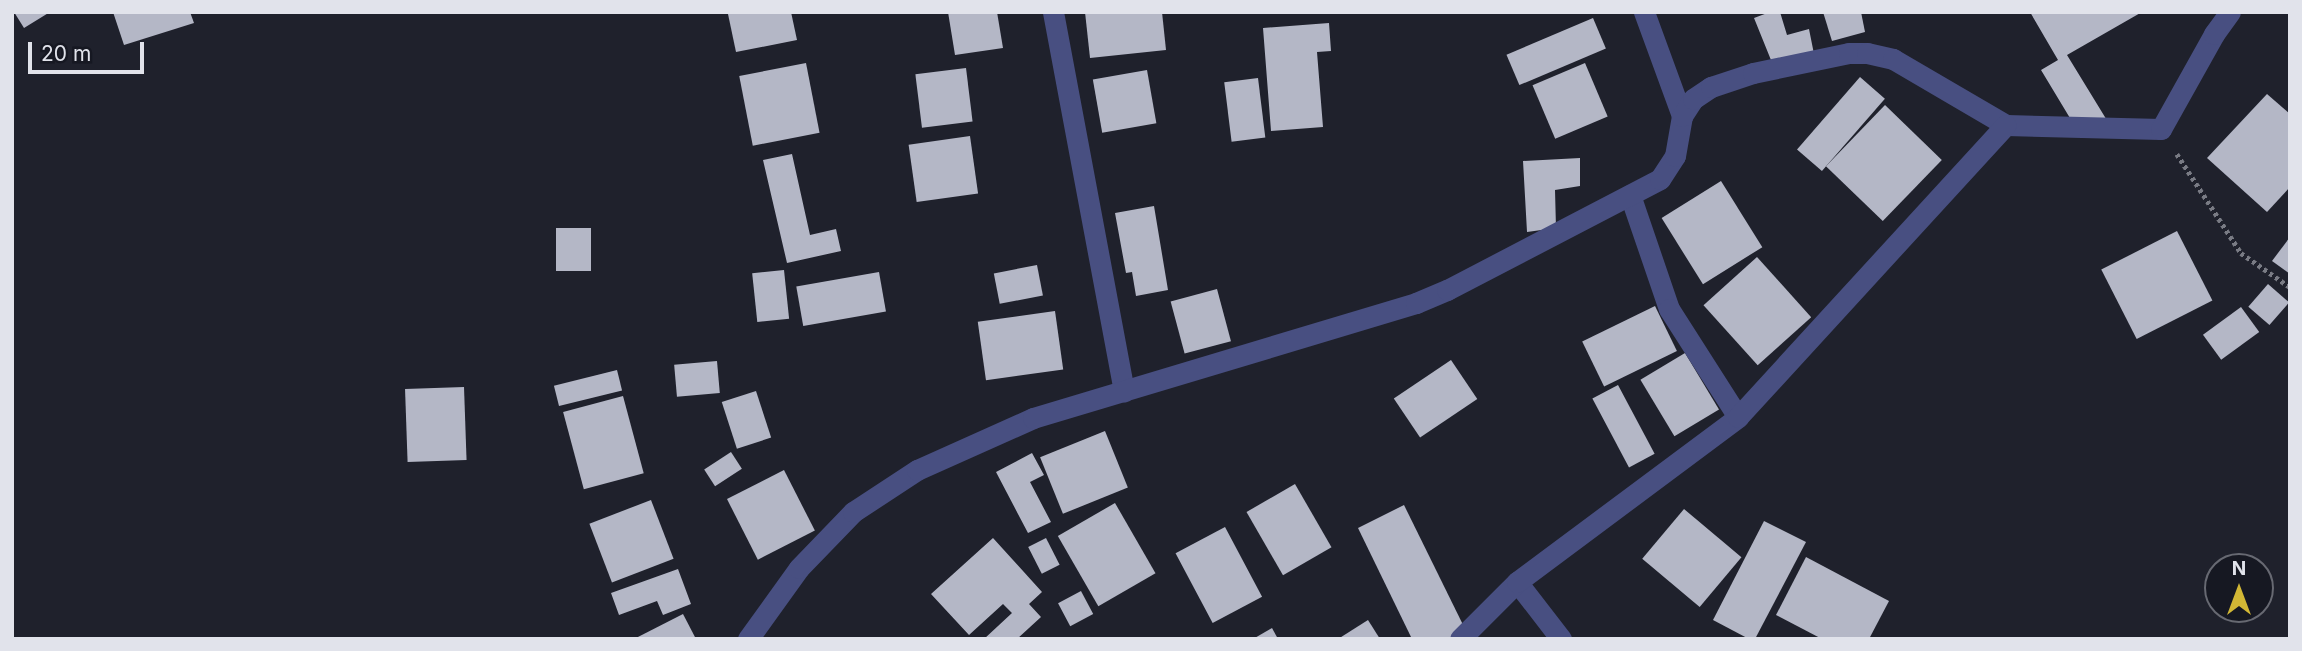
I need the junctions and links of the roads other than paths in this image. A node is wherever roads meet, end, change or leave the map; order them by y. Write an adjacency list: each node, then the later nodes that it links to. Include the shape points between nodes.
1 (1053, 12): 7 (street)
2 (1644, 12): 4 (street)
3 (2230, 12): 5 (street, via 2161,129)
4 (1682, 116): 5 (street, via 1693,99 1711,87 1753,73 1867,53 1893,60); 6 (street, via 1675,156 1660,179)
5 (2006, 125): 8 (street)
6 (1630, 195): 7 (street, via 1416,303); 8 (street, via 1669,309)
7 (1124, 391): 10 (street, via 1033,418 918,470 853,512 799,568)
8 (1738, 417): 9 (street)
9 (1517, 582): 11 (street); 12 (street)
10 (758, 634)
11 (1460, 639)
12 (1561, 639)

